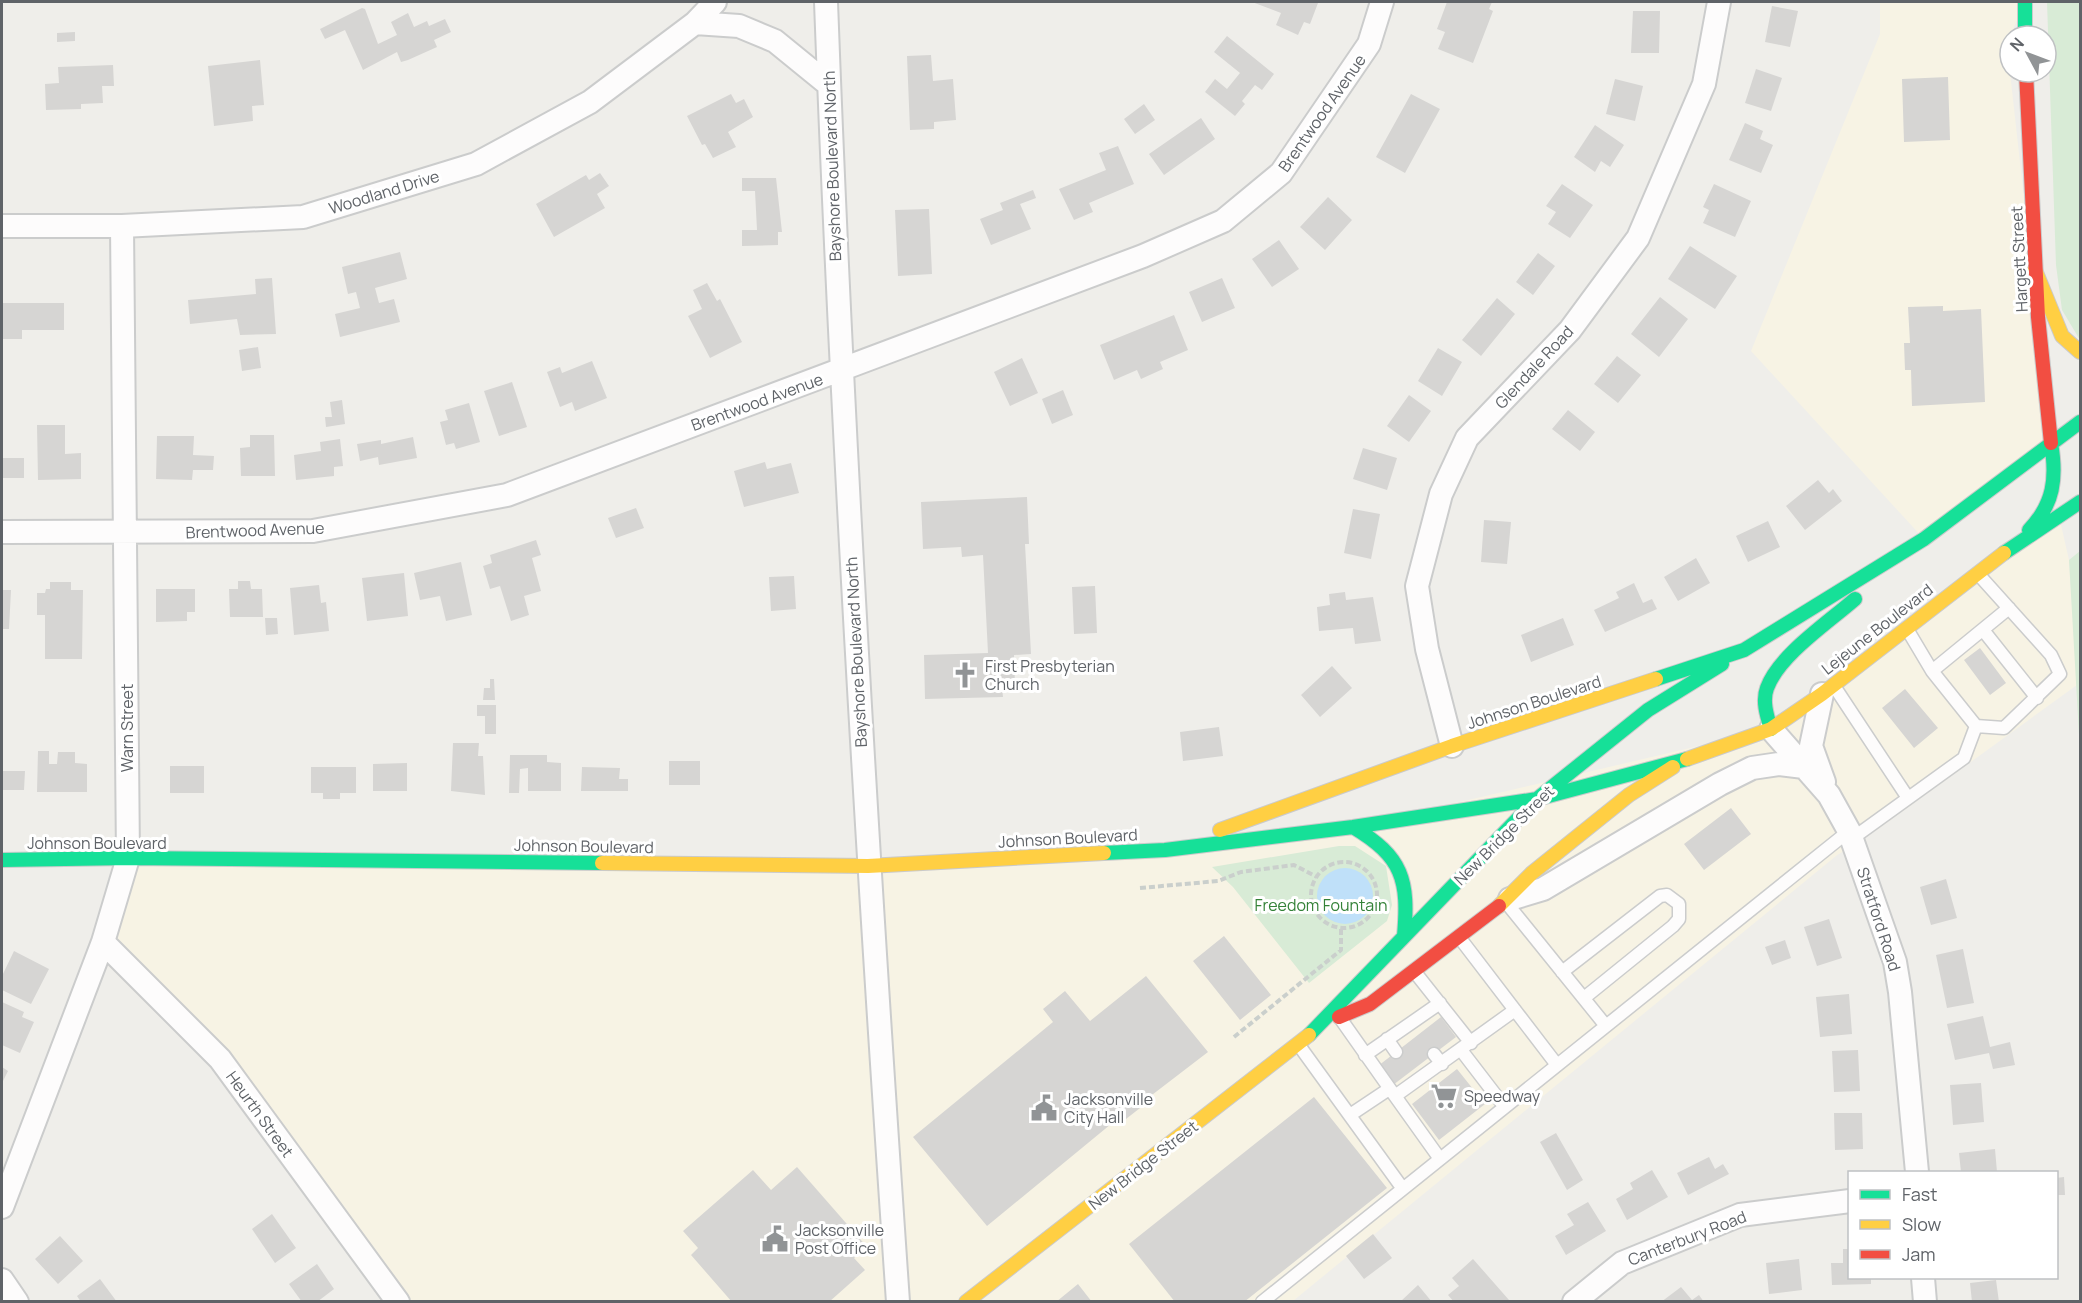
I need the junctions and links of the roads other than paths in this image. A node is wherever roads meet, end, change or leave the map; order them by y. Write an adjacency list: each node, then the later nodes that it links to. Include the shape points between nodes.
1 (715, 2): 6 (street, Woodland Drive)
2 (826, 2): 9 (street, Bayshore Boulevard North)
3 (1382, 2): 14 (street, Brentwood Avenue, via 1369,44 1281,173 1223,221 1143,256)
4 (1719, 2): 33 (street, Glendale Road, via 1704,84 1638,238 1570,330 1467,438 1441,494 1418,586 1427,649)
5 (2025, 2): 7 (main road)
6 (695, 23): 9 (street, via 739,27 775,41); 11 (street, Woodland Drive, via 590,102 476,164 303,217)
7 (2025, 24)
8 (2027, 84): 12 (main road, Hargett Street)
9 (829, 85): 14 (street, Bayshore Boulevard North)
10 (2, 226): 11 (street, Woodland Drive)
11 (122, 226): 20 (street, Warn Street)
12 (2036, 270): 13 (main road, via 2062,336); 17 (main road, Hargett Street)
13 (2080, 352)
14 (840, 370): 20 (street, Brentwood Avenue, via 507,495 313,531); 44 (street, Bayshore Boulevard North)
15 (2080, 422): 17 (main road)
16 (2080, 442): 17 (main road)
17 (2051, 443): 21 (main road); 22 (main road, Hargett Street, via 2056,485 2036,524)
18 (2080, 501): 22 (main road, Lejeune Boulevard)
19 (2, 532): 20 (street, Brentwood Avenue)
20 (126, 532): 42 (street, Warn Street)
21 (1924, 539): 27 (main road); 32 (main road, via 1778,669 1767,687)
22 (2006, 551): 23 (main road, Lejeune Boulevard)
23 (1977, 572): 24 (lane); 25 (main road, Lejeune Boulevard)
24 (2009, 608): 26 (lane); 30 (lane, via 2051,655 2060,674)
25 (1906, 628): 28 (lane); 29 (main road, Lejeune Boulevard)
26 (1983, 630): 28 (lane); 30 (lane)
27 (1744, 650): 33 (main road, Johnson Boulevard); 38 (main road, New Bridge Street, via 1648,710)
28 (1932, 671): 31 (lane)
29 (1827, 690): 32 (main road, Lejeune Boulevard); 36 (street, via 1811,746); 37 (lane)
30 (2037, 698): 31 (lane, via 2004,728)
31 (1976, 726): 37 (lane, via 1964,758)
32 (1771, 729): 34 (main road, Lejeune Boulevard); 35 (street, Stratford Road)
33 (1452, 746): 41 (main road, Johnson Boulevard)
34 (1683, 761): 38 (main road, Johnson Boulevard); 45 (main road, New Bridge Street, via 1606,812 1532,873)
35 (1804, 766): 36 (street, Stratford Road); 45 (street, New Bridge Street, via 1752,768 1543,889)
36 (1829, 795): 40 (street, Stratford Road)
37 (1908, 798): 40 (lane)
38 (1536, 799): 39 (main road, Johnson Boulevard); 46 (main road, New Bridge Street)
39 (1353, 827): 41 (main road, Johnson Boulevard); 46 (main road, via 1378,841 1402,872 1407,908)
40 (1851, 835): 56 (lane); 71 (street, Stratford Road, via 1895,962)
41 (1165, 849): 44 (main road, Johnson Boulevard)
42 (128, 858): 43 (main road, Johnson Boulevard); 44 (main road, Johnson Boulevard); 48 (street, Warn Street)
43 (2, 860)
44 (868, 866): 79 (street, Bayshore Boulevard North)
45 (1505, 901): 47 (main road, New Bridge Street); 50 (lane)
46 (1404, 936): 57 (main road, New Bridge Street)
47 (1458, 937): 49 (main road, New Bridge Street); 53 (lane)
48 (104, 942): 74 (street, Warn Street); 78 (street, Heurth Street, via 220,1059)
49 (1414, 970): 52 (lane); 54 (main road, New Bridge Street, via 1370,1004)
50 (1562, 972): 51 (lane); 51 (lane, via 1660,896 1667,895 1679,904 1678,920 1673,926)
51 (1584, 998): 56 (lane)
52 (1440, 1003): 55 (lane); 61 (lane)
53 (1515, 1010): 61 (lane); 66 (lane)
54 (1340, 1017): 57 (main road, New Bridge Street); 64 (lane)
55 (1411, 1023): 58 (lane); 59 (lane)
56 (1606, 1026): 66 (lane)
57 (1318, 1028): 60 (main road, New Bridge Street)
58 (1419, 1034)
59 (1387, 1040): 62 (lane); 64 (lane)
60 (1299, 1044): 69 (lane); 80 (main road, New Bridge Street)
61 (1466, 1047): 65 (lane); 68 (lane)
62 (1396, 1052)
63 (1434, 1054): 65 (lane)
64 (1365, 1055): 67 (lane)
65 (1442, 1065): 67 (lane, via 1414,1077)
66 (1557, 1065): 68 (lane)
67 (1392, 1093): 69 (lane); 70 (lane)
68 (1504, 1106): 70 (lane)
69 (1350, 1115): 72 (lane)
70 (1440, 1159): 72 (lane)
71 (1917, 1171)
72 (1403, 1189): 81 (lane)
73 (1848, 1201): 82 (street, Canterbury Road, via 1740,1215 1622,1263)
74 (2, 1207)
75 (1923, 1279): 83 (street)
76 (2, 1280): 77 (street)
77 (17, 1302)
78 (398, 1302)
79 (898, 1302)
80 (966, 1302)
81 (1263, 1302)
82 (1574, 1302)
83 (1925, 1302)

